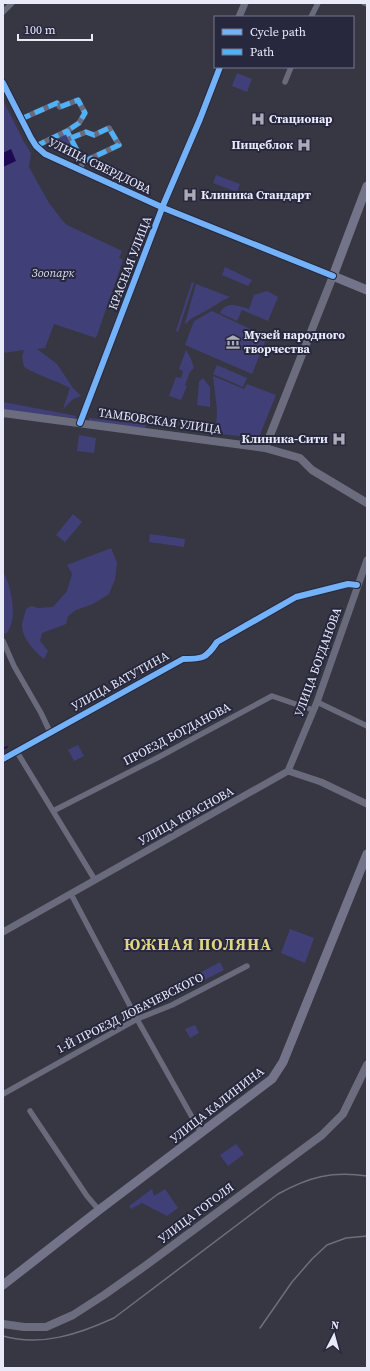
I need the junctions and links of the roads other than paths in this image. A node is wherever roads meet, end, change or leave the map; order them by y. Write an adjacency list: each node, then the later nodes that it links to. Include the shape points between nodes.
1 (12, 3): 6 (street)
2 (245, 3): 7 (street)
3 (318, 3): 8 (street)
4 (364, 3): 5 (street)
5 (367, 4)
6 (3, 12)
7 (239, 16)
8 (312, 16)
9 (220, 68): 20 (street, КРАСНАЯ УЛИЦА)
10 (291, 68): 11 (street)
11 (285, 82)
12 (3, 83): 13 (street, УЛИЦА СВЕРДЛОВА)
13 (21, 119): 14 (street, via 57,103 60,107 78,100 85,113 79,123); 16 (street, УЛИЦА СВЕРДЛОВА)
14 (68, 131): 15 (street); 16 (street)
15 (71, 138): 17 (street); 17 (street, via 86,132 94,135 109,128 119,145)
16 (36, 146): 18 (street, УЛИЦА СВЕРДЛОВА, via 45,154)
17 (83, 162): 18 (street)
18 (80, 170): 20 (street, УЛИЦА СВЕРДЛОВА)
19 (367, 186): 21 (main road)
20 (163, 207): 21 (street, УЛИЦА СВЕРДЛОВА); 24 (street, КРАСНАЯ УЛИЦА)
21 (333, 276): 22 (main road, УЛИЦА СВЕРДЛОВА); 25 (main road)
22 (367, 290)
23 (3, 413): 24 (main road, ТАМБОВСКАЯ УЛИЦА)
24 (80, 423): 25 (main road, ТАМБОВСКАЯ УЛИЦА)
25 (265, 448): 26 (main road, ТАМБОВСКАЯ УЛИЦА, via 300,458 312,470)
26 (367, 503)
27 (367, 560): 28 (street, УЛИЦА БОГДАНОВА)
28 (357, 585): 30 (street, УЛИЦА БОГДАНОВА); 33 (street, УЛИЦА ВАТУТИНА, via 348,584 296,597 217,642 211,652 200,659 183,659)
29 (4, 641): 33 (street, via 14,666 42,713)
30 (316, 702): 31 (street, УЛИЦА БОГДАНОВА); 32 (street)
31 (313, 710): 36 (street, УЛИЦА БОГДАНОВА); 38 (street, ПРОЕЗД БОГДАНОВА, via 272,696)
32 (367, 726)
33 (50, 732): 34 (street, УЛИЦА ВАТУТИНА)
34 (17, 752): 35 (street, УЛИЦА ВАТУТИНА); 38 (street)
35 (3, 759)
36 (288, 771): 37 (street, via 321,782); 40 (street, УЛИЦА КРАСНОВА)
37 (367, 804)
38 (53, 811): 40 (street)
39 (367, 854): 48 (main road, УЛИЦА КАЛИНИНА, via 283,1062 272,1079)
40 (95, 880): 41 (street, УЛИЦА КРАСНОВА)
41 (70, 894): 42 (street, УЛИЦА КРАСНОВА); 44 (street)
42 (3, 932)
43 (247, 966): 44 (street, 1-Й ПРОЕЗД ЛОБАЧЕВСКОГО, via 172,1005)
44 (138, 1019): 46 (street, 1-Й ПРОЕЗД ЛОБАЧЕВСКОГО); 48 (street)
45 (367, 1065): 51 (main road, УЛИЦА ГОГОЛЯ, via 343,1114 322,1136 121,1284 73,1314 46,1327)
46 (3, 1094)
47 (30, 1112): 49 (street)
48 (201, 1133): 49 (main road, УЛИЦА КАЛИНИНА)
49 (99, 1210): 50 (main road, УЛИЦА КАЛИНИНА)
50 (3, 1285)
51 (3, 1324)

